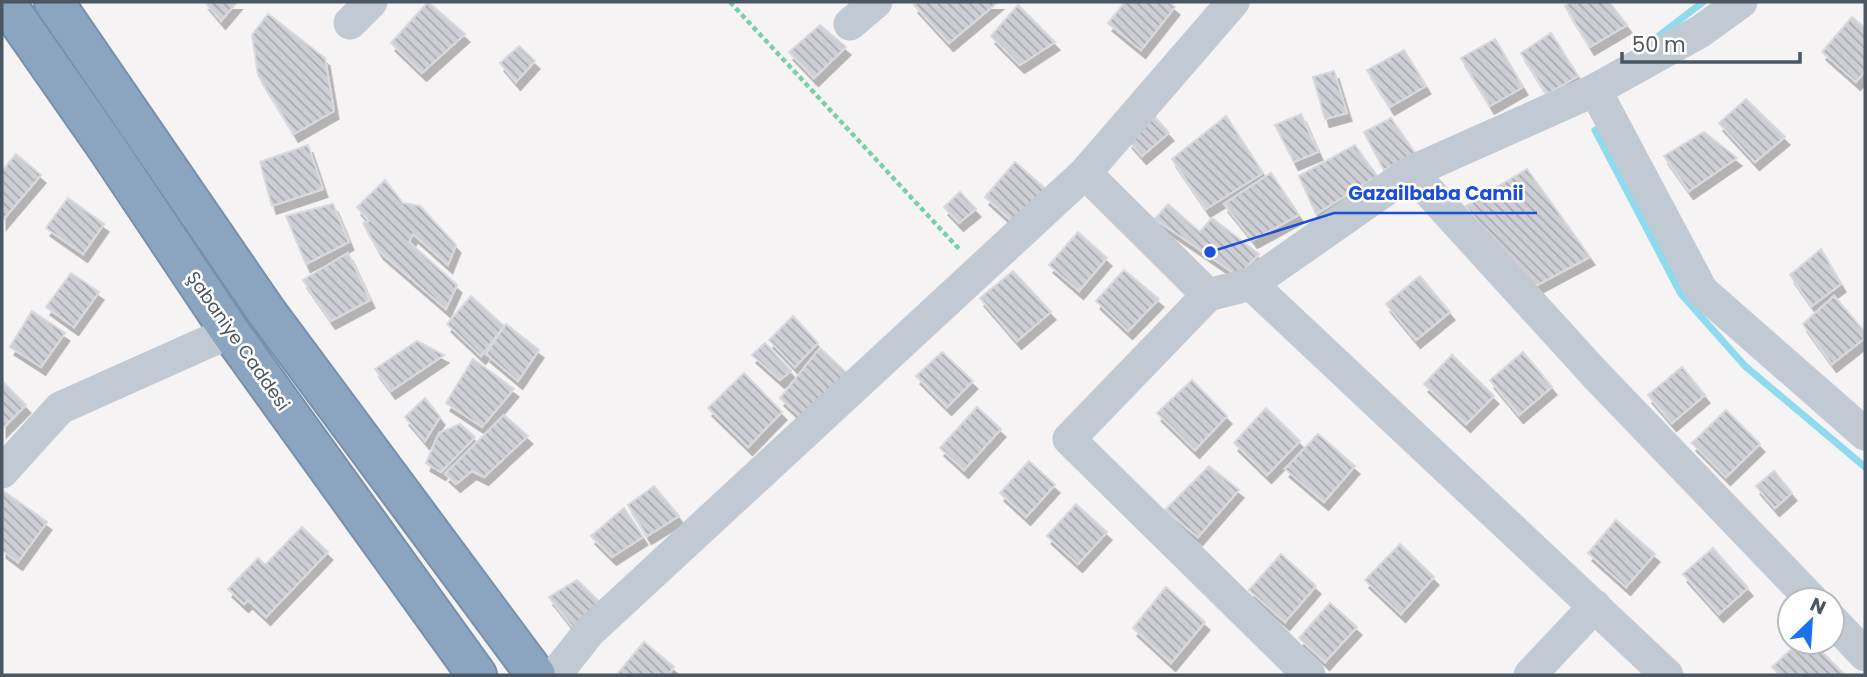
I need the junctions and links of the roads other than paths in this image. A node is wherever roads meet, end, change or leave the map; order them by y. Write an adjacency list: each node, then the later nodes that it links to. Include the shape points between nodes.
1 (5, 2): 12 (highway, Şabaniye Caddesi)
2 (54, 2): 20 (highway, via 266,311)
3 (876, 2): 6 (street)
4 (1233, 2): 9 (street)
5 (1741, 2): 7 (street, via 1701,31)
6 (850, 24)
7 (1595, 90): 8 (street); 13 (street, via 1702,291)
8 (1411, 172): 10 (street); 15 (street, via 1595,374)
9 (1085, 173): 11 (street); 21 (street, via 589,632)
10 (1251, 284): 11 (street); 16 (street)
11 (1208, 295): 22 (street, via 1069,439)
12 (230, 332): 14 (street, via 60,408); 19 (highway, Şabaniye Caddesi)
13 (1865, 434)
14 (2, 472)
15 (1799, 586)
16 (1595, 606): 23 (street); 24 (street)
17 (1846, 635): 18 (street)
18 (1865, 655)
19 (477, 675)
20 (536, 675)
21 (555, 675)
22 (1309, 675)
23 (1530, 675)
24 (1667, 675)

